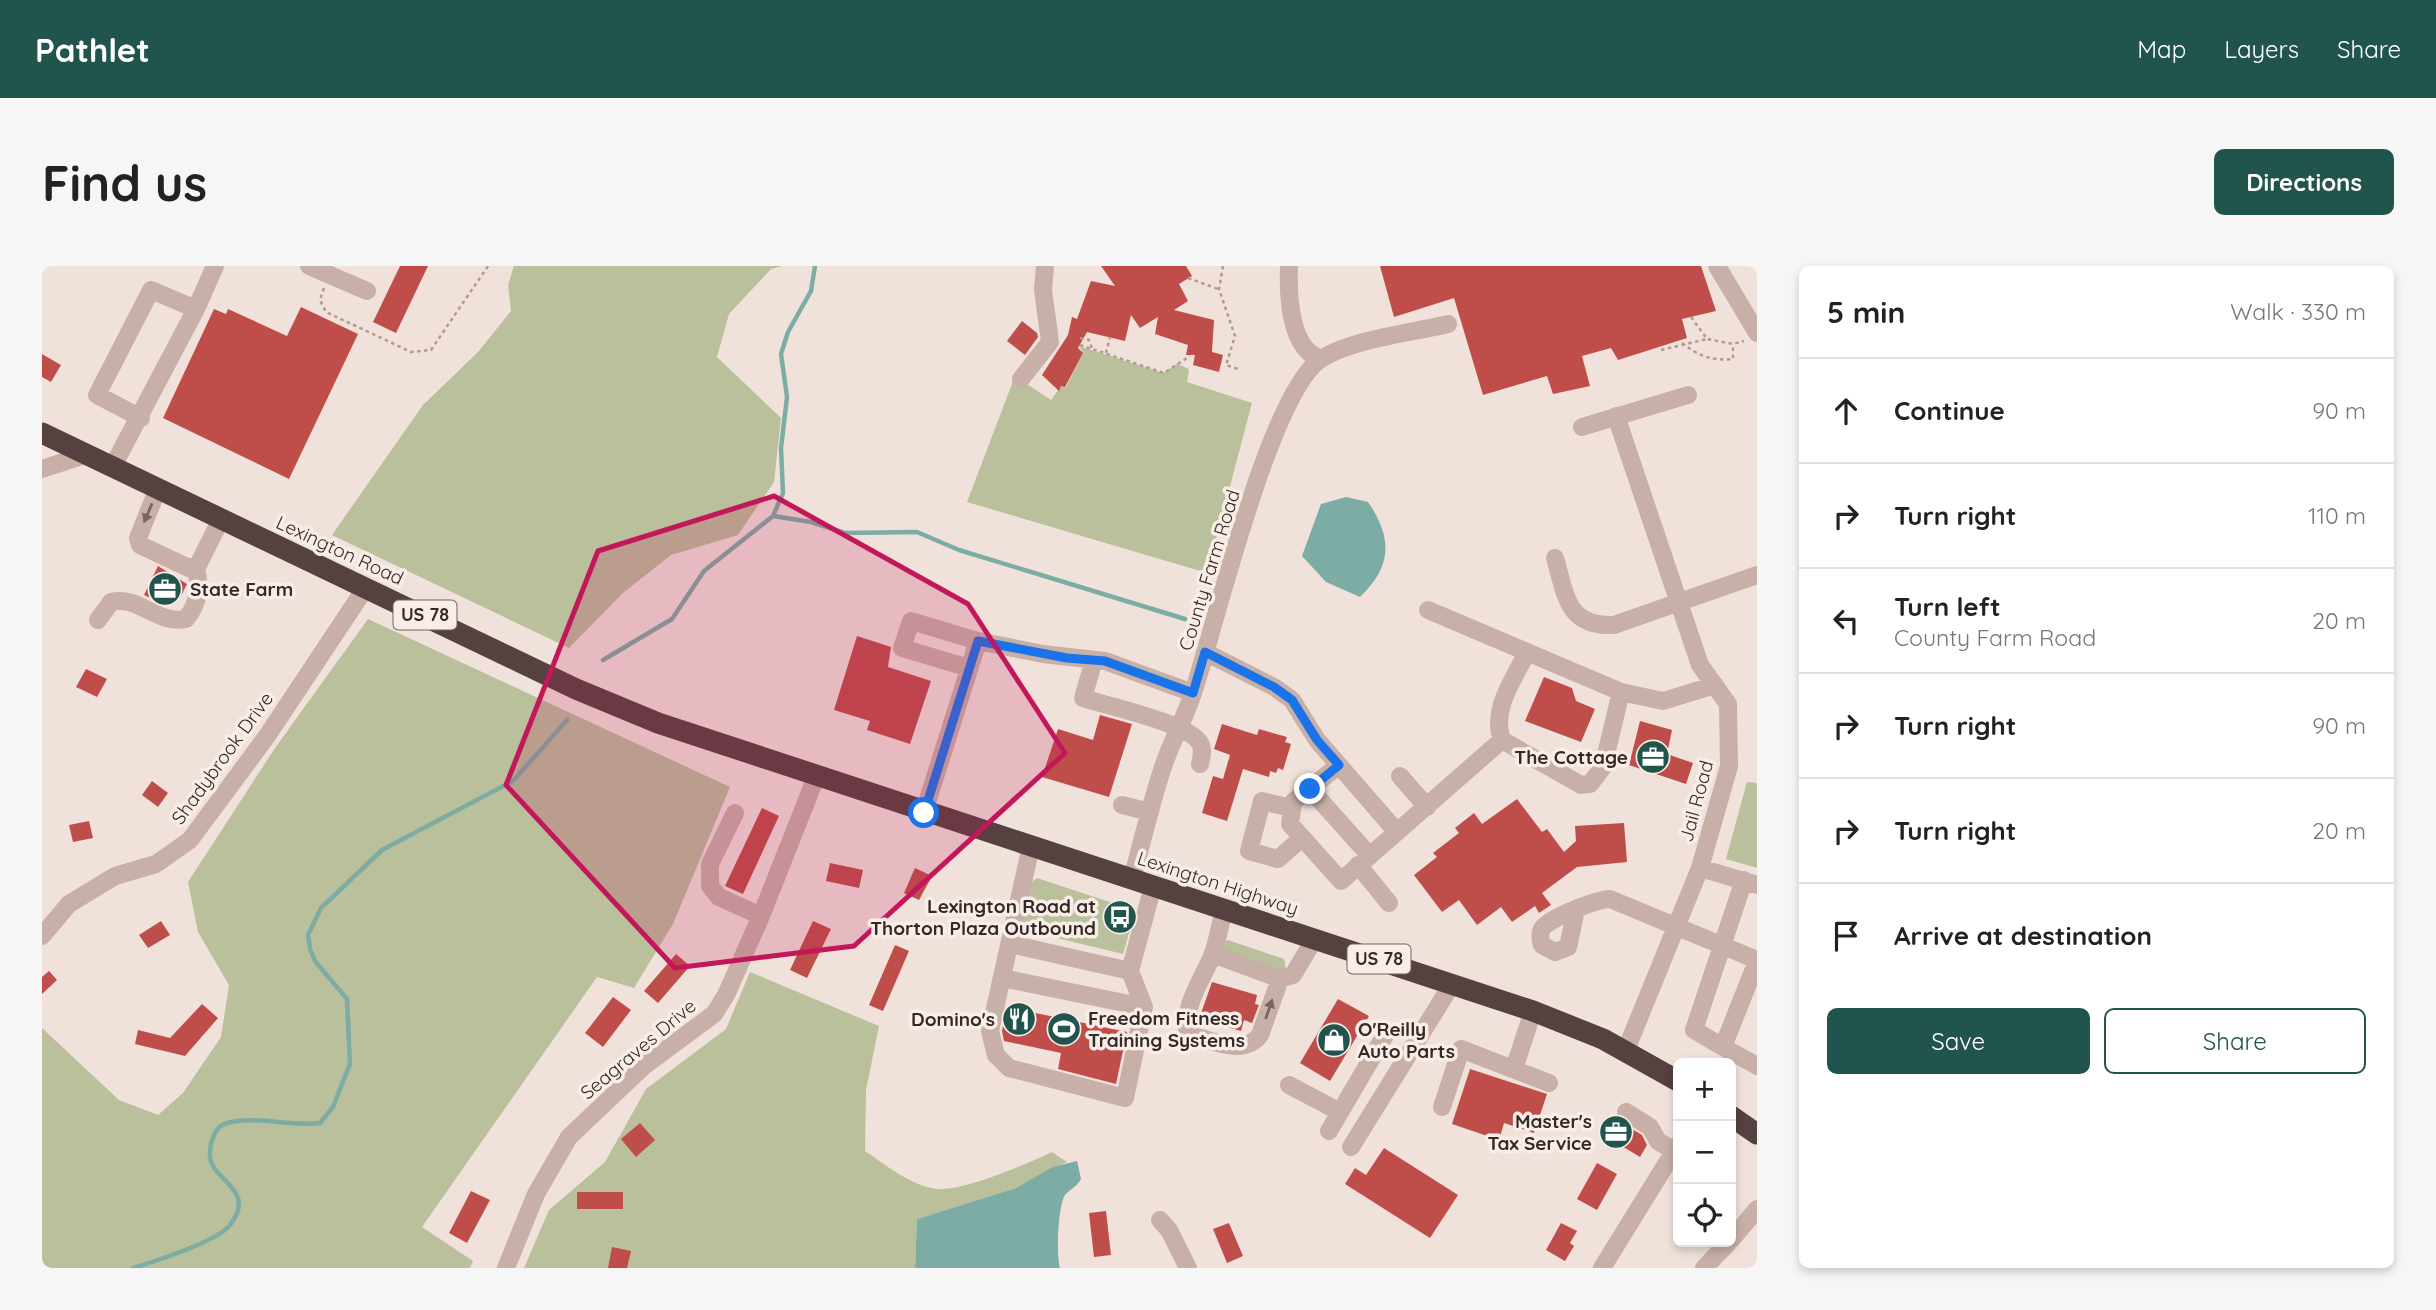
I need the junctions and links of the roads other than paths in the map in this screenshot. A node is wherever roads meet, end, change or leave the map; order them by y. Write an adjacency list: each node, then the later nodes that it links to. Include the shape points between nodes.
1 (309, 266): 6 (street)
2 (1045, 266): 11 (street, via 1043,290 1050,342)
3 (1289, 266): 10 (street, via 1290,312 1311,356)
4 (1717, 266): 9 (street)
5 (210, 268): 7 (street)
6 (367, 290)
7 (196, 309): 14 (street); 14 (street, via 151,290 97,395)
8 (1448, 324): 10 (street, via 1352,346)
9 (1751, 337)
10 (1321, 359): 30 (street, County Farm Road, via 1292,394 1253,495)
11 (1021, 379)
12 (1688, 395): 13 (street)
13 (1616, 416): 15 (street); 26 (street, Jail Road)
14 (141, 418): 18 (street)
15 (1583, 427)
16 (42, 433): 17 (highway, Lexington Road / US 78)
17 (88, 454): 18 (highway, Lexington Road / US 78); 19 (street)
18 (113, 466): 20 (highway, Lexington Road / US 78)
19 (42, 469)
20 (158, 488): 21 (highway, Lexington Road / US 78); 23 (street, one-way to 23, via 138,538 140,545 189,568)
21 (221, 519): 23 (street); 25 (highway, Lexington Road / US 78)
22 (1555, 558): 26 (street, via 1573,611 1584,621 1614,625)
23 (197, 565): 28 (street, via 198,596 186,619 163,619 120,599 111,602)
24 (1757, 575): 26 (street)
25 (366, 587): 42 (highway, Lexington Road / US 78, via 614,705); 63 (street, Shadybrook Drive, via 267,736 190,840 156,864 115,876 69,904)
26 (1677, 603): 34 (street, Jail Road, via 1700,665)
27 (1428, 611): 31 (street)
28 (99, 620)
29 (978, 641): 32 (street); 33 (street); 33 (street, via 911,621 902,648)
30 (1205, 652): 36 (street, County Farm Road); 40 (street, via 1292,700)
31 (1526, 654): 35 (street); 38 (street, via 1500,706)
32 (1094, 660): 36 (street); 37 (street, via 1083,698)
33 (970, 668): 48 (street)
34 (1714, 685): 35 (street, via 1663,701); 54 (street, Jail Road, via 1728,704 1729,766)
35 (1621, 692): 38 (street, via 1603,767 1590,784 1581,785)
36 (1193, 693): 37 (street, County Farm Road)
37 (1180, 728): 39 (street, via 1202,746); 49 (street, County Farm Road)
38 (1502, 740): 45 (street)
39 (1200, 764)
40 (1339, 765): 43 (street); 50 (street)
41 (1400, 776): 45 (street)
42 (816, 778): 48 (highway, Lexington Highway / US 78); 61 (street, Seagraves Drive)
43 (1310, 789): 46 (street); 53 (street)
44 (1122, 805): 49 (street)
45 (1427, 807): 50 (street)
46 (1291, 808): 51 (street, via 1290,824); 51 (street, via 1262,801 1249,850 1278,859)
47 (735, 813): 61 (street, via 710,864 710,886 719,897)
48 (924, 813): 52 (highway, Lexington Highway / US 78)
49 (1150, 813): 55 (street, County Farm Road)
50 (1397, 832): 53 (street)
51 (1302, 838): 53 (street, via 1340,881)
52 (1031, 846): 55 (highway, Lexington Highway / US 78); 65 (street)
53 (1364, 861): 58 (street)
54 (1700, 868): 56 (street); 62 (street, Jail Road)
55 (1132, 879): 57 (highway, Lexington Highway / US 78)
56 (1750, 883): 66 (street)
57 (1153, 886): 59 (highway, Lexington Highway / US 78); 69 (street)
58 (1389, 904)
59 (1224, 909): 64 (highway, Lexington Highway / US 78); 67 (street)
60 (1576, 910): 62 (street, via 1610,899)
61 (761, 916): 98 (street, Seagraves Drive, via 714,1014 644,1066 569,1137 536,1194)
62 (1678, 928): 66 (street); 77 (street, Jail Road)
63 (42, 936)
64 (1315, 938): 71 (street, via 1293,975); 72 (highway, Lexington Highway / US 78)
65 (1010, 944): 69 (street); 70 (street)
66 (1721, 947): 68 (street); 76 (street, via 1694,1030)
67 (1213, 954): 71 (street); 71 (street, one-way to 71, via 1193,998 1188,1034 1243,1047 1255,1042)
68 (1757, 961): 76 (street)
69 (1130, 971): 73 (street)
70 (1002, 978): 73 (street); 73 (street, via 990,1031 996,1055 1009,1068 1125,1098)
71 (1280, 979)
72 (1452, 984): 74 (highway, Lexington Highway / US 78); 81 (street)
73 (1144, 1007)
74 (1533, 1011): 77 (highway, Lexington Highway / US 78); 80 (street)
75 (1387, 1032): 78 (street)
76 (1723, 1047): 79 (street)
77 (1626, 1050): 82 (highway, US 78)
78 (1371, 1060): 81 (street); 86 (street)
79 (1757, 1066)
80 (1514, 1069): 83 (street); 85 (street, via 1461,1049)
81 (1397, 1074): 91 (street)
82 (1673, 1078)
83 (1549, 1083)
84 (1289, 1085): 86 (street)
85 (1442, 1107)
86 (1340, 1112): 89 (street)
87 (1626, 1112): 92 (street, via 1650,1127 1658,1141)
88 (1736, 1119): 90 (highway)
89 (1329, 1131)
90 (1757, 1134)
91 (1351, 1147)
92 (1673, 1147)
93 (1673, 1153): 100 (street)
94 (1757, 1209): 96 (street)
95 (1160, 1220): 99 (street)
96 (1736, 1234)
97 (1724, 1247): 101 (street)
98 (506, 1268)
99 (1188, 1268)
100 (1602, 1268)
101 (1704, 1268)

